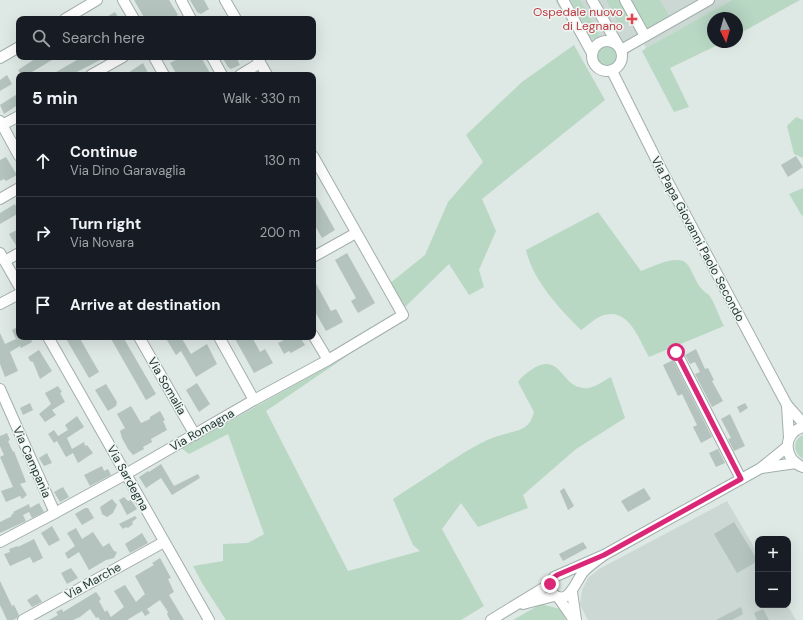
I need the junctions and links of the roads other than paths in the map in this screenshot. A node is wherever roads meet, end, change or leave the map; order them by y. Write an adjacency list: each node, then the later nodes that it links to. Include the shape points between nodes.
1 (97, 0): 11 (street)
2 (123, 0): 12 (street)
3 (181, 0): 13 (street)
4 (225, 0): 14 (street)
5 (563, 0): 18 (street)
6 (585, 0): 16 (street)
7 (588, 0): 16 (street)
8 (592, 0): 16 (street)
9 (625, 0): 15 (street)
10 (709, 0): 15 (street)
11 (70, 16)
12 (132, 16)
13 (189, 16)
14 (234, 16)
15 (645, 36): 16 (street)
16 (615, 45): 18 (street, via 600,43); 24 (street, via 622,54 621,63)
17 (16, 49): 19 (street)
18 (592, 53): 24 (street, via 596,67)
19 (0, 58)
20 (118, 60): 25 (street)
21 (156, 60): 26 (street)
22 (214, 60): 27 (street)
23 (258, 60): 28 (street); 29 (street)
24 (612, 71): 51 (street, Via Papa Giovanni Paolo Secondo, via 660,167)
25 (96, 72)
26 (162, 72)
27 (220, 72)
28 (244, 72)
29 (265, 72)
30 (16, 117): 31 (street)
31 (1, 123): 32 (street)
32 (16, 150)
33 (316, 161): 36 (street)
34 (16, 190): 35 (street)
35 (0, 199)
36 (356, 233): 38 (street); 48 (street, Via Romagna, via 402,316)
37 (16, 254): 39 (street)
38 (316, 255)
39 (2, 257): 40 (street)
40 (16, 281)
41 (16, 296): 42 (street)
42 (0, 304)
43 (316, 339): 48 (street)
44 (50, 340): 58 (street, Via Sardegna)
45 (141, 340): 54 (street, Via Somalia)
46 (221, 340): 50 (street)
47 (676, 352): 59 (street)
48 (328, 360): 50 (street, Via Romagna)
49 (0, 389): 60 (street, Via Campania)
50 (254, 400): 54 (street, Via Romagna)
51 (787, 405): 52 (street); 55 (street)
52 (803, 423)
53 (803, 427): 55 (street, via 793,432)
54 (195, 435): 58 (street, Via Romagna)
55 (788, 443): 56 (street, via 788,454); 57 (street)
56 (799, 465): 57 (street)
57 (761, 468): 59 (street)
58 (130, 472): 60 (street, Via Romagna); 62 (street, Via Sardegna)
59 (741, 479): 63 (street)
60 (55, 513): 61 (street, Via Romagna)
61 (0, 542)
62 (164, 542): 69 (street, Via Sardegna); 70 (street, Via Marche)
63 (604, 555): 64 (street); 66 (street, via 584,571)
64 (561, 575): 65 (street, via 554,577); 66 (street, via 571,580)
65 (550, 584): 67 (street); 68 (street)
66 (572, 590): 67 (street, via 566,597); 72 (street)
67 (556, 596): 68 (street); 72 (street)
68 (514, 607): 71 (street)
69 (204, 618)
70 (23, 620)
71 (491, 620)
72 (575, 620)

